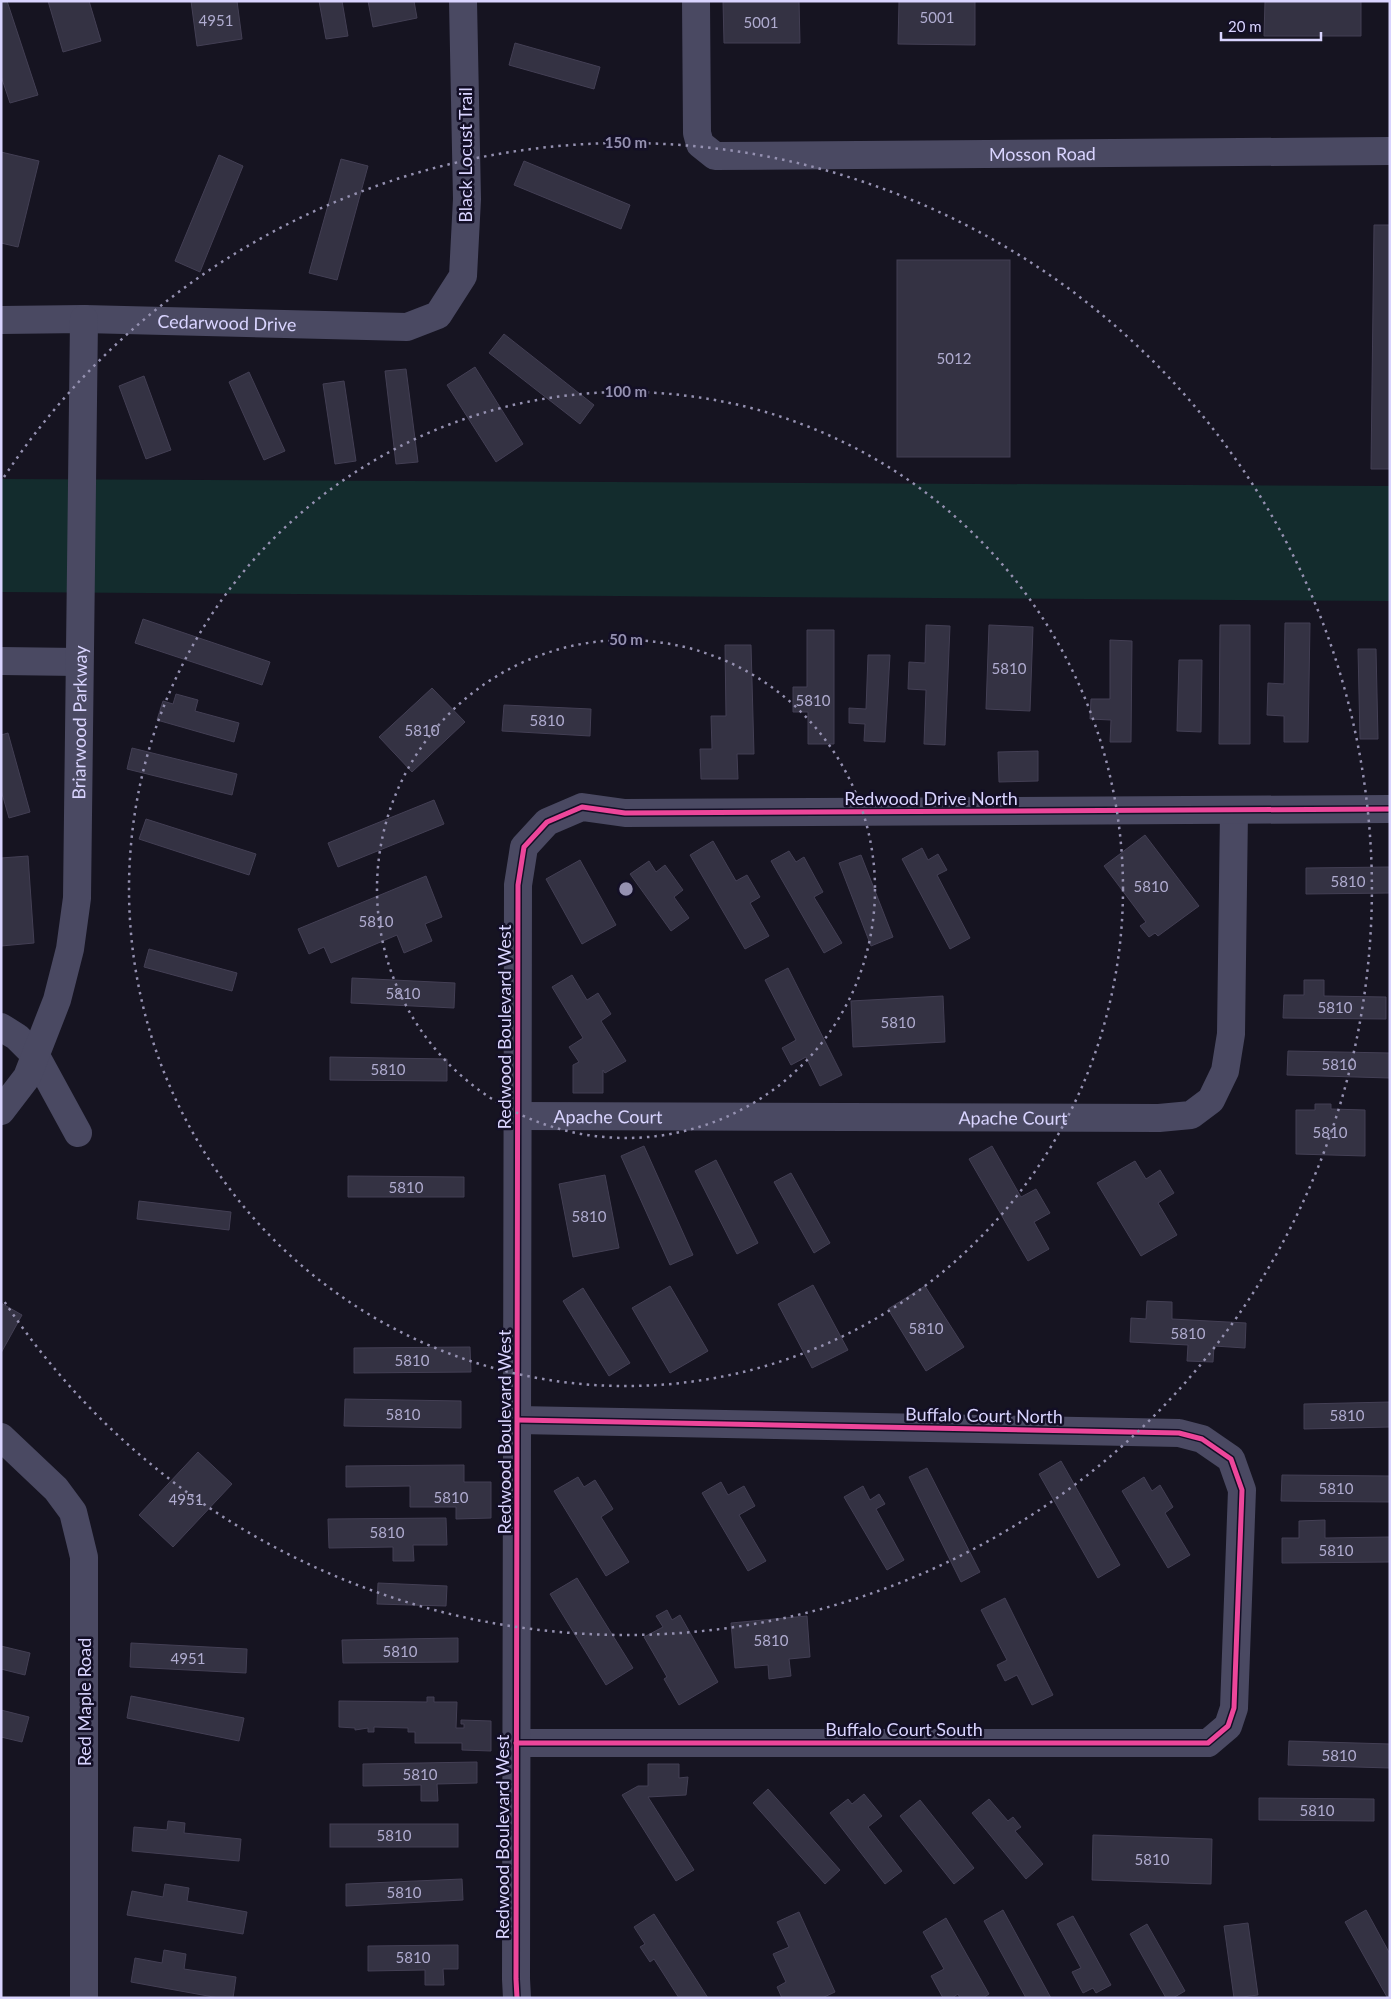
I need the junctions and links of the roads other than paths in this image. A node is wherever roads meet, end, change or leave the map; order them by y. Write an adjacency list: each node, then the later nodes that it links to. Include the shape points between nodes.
1 (463, 1): 4 (street, Black Locust Trail, via 467,199 462,276)
2 (696, 1): 3 (street, Mosson Road, via 697,133 700,144 715,156)
3 (1390, 152)
4 (446, 305): 5 (street, Cedarwood Drive, via 438,314 407,327)
5 (84, 319): 6 (street, Cedarwood Drive); 8 (street, Briarwood Parkway)
6 (1, 320)
7 (1, 661): 8 (street)
8 (79, 662): 13 (street, Briarwood Parkway, via 76,898 70,950 57,1000)
9 (1390, 809): 10 (street, Redwood Drive North)
10 (1234, 811): 11 (street, Redwood Drive North, via 625,813 582,807 547,822 524,848); 15 (street, Apache Court, via 1231,1034 1225,1071 1211,1100 1191,1115 1159,1118)
11 (518, 885): 15 (street, Redwood Boulevard West)
12 (1, 1027): 13 (street, via 17,1037)
13 (36, 1056): 14 (street, Briarwood Parkway, via 27,1077); 16 (street)
14 (1, 1111)
15 (518, 1116): 17 (street, Redwood Boulevard West)
16 (78, 1133)
17 (518, 1420): 19 (street, Buffalo Court North, via 1179,1433 1202,1439 1231,1459 1242,1490); 20 (street, Redwood Boulevard West)
18 (1, 1437): 22 (street, Red Maple Road, via 56,1488 73,1512 84,1557)
19 (1237, 1668): 20 (street, Buffalo Court South, via 1234,1708 1228,1726 1208,1743)
20 (516, 1743): 21 (street, Redwood Boulevard West)
21 (516, 1988)
22 (84, 1998)

